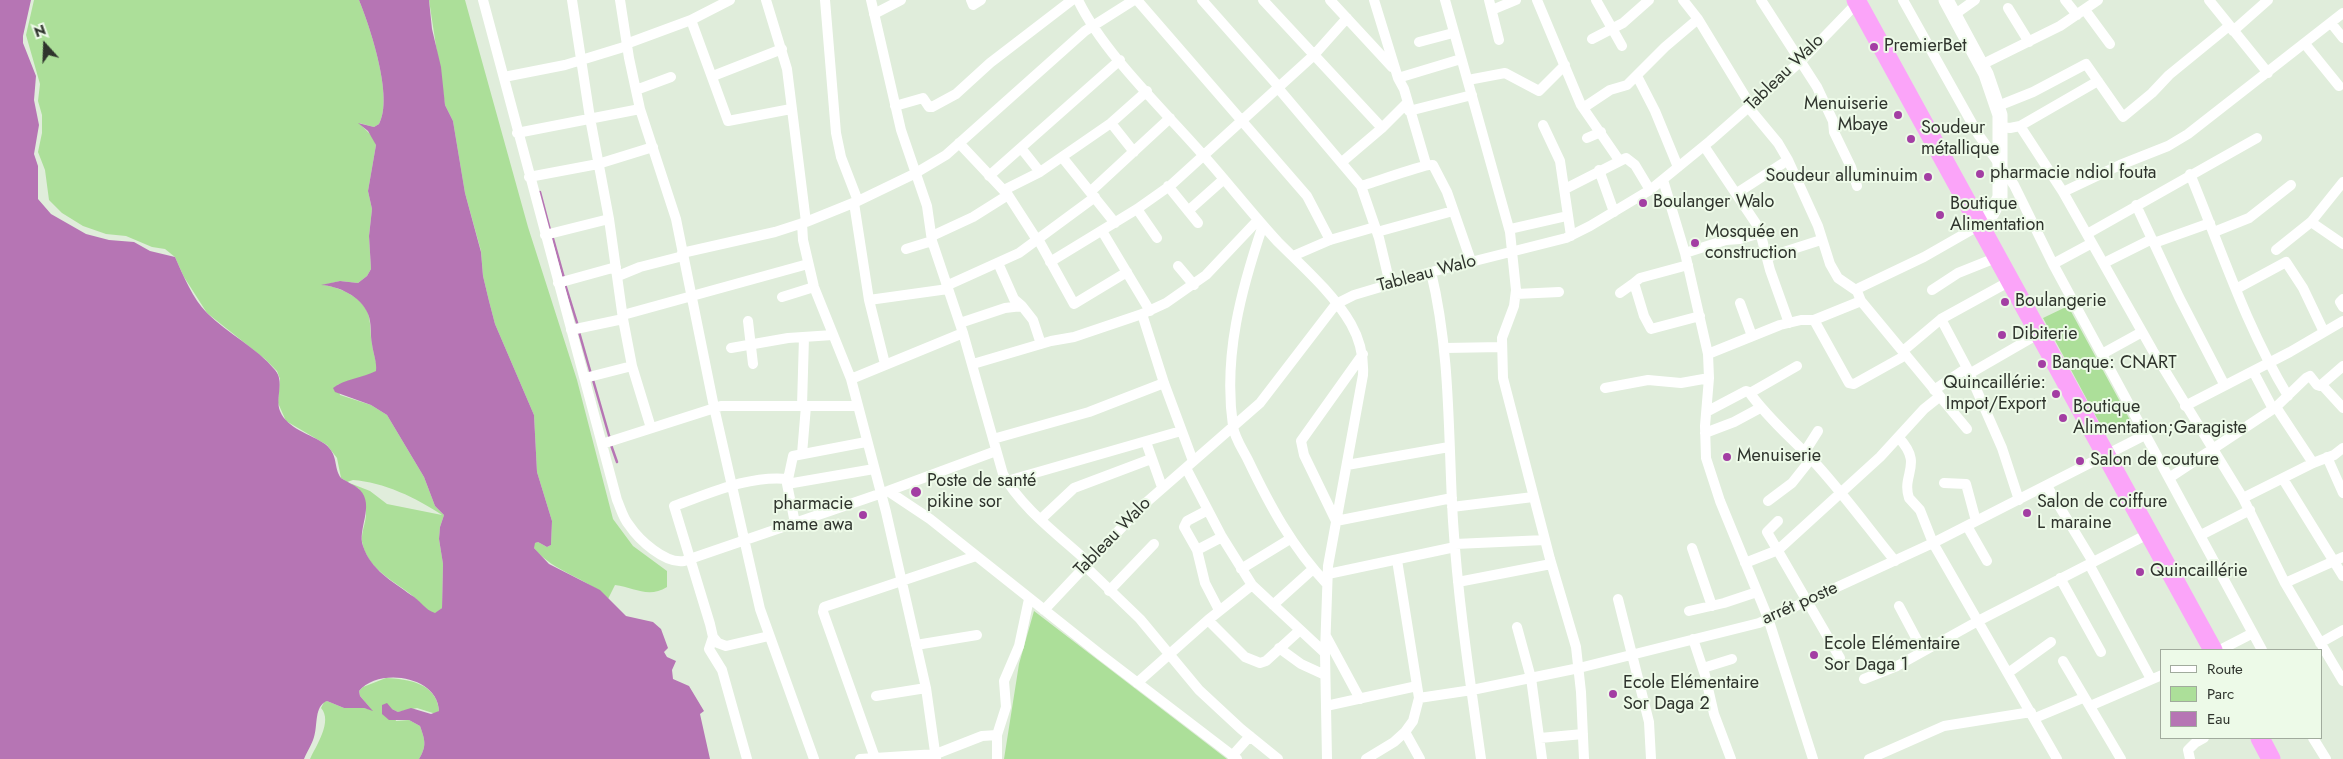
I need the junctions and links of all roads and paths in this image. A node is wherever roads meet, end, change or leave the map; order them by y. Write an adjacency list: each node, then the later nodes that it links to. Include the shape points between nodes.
1 (483, 0): 68 (street)
2 (572, 0): 60 (street)
3 (620, 0): 54 (street)
4 (730, 0): 41 (street)
5 (766, 0): 56 (street)
6 (825, 0): 129 (street, via 836,134)
7 (871, 0): 37 (street)
8 (901, 0): 37 (street)
9 (971, 0): 10 (street, via 973,5)
10 (981, 0)
11 (1072, 0): 77 (street, via 990,63 956,94 928,107 922,98)
12 (1078, 0): 43 (street)
13 (1135, 0): 43 (street); 86 (street)
14 (1202, 0): 73 (street)
15 (1265, 0): 57 (street)
16 (1330, 0): 39 (street)
17 (1374, 0): 65 (street)
18 (1445, 0): 46 (street)
19 (1516, 0): 33 (street)
20 (1537, 0): 62 (street)
21 (1596, 0): 45 (street)
22 (1649, 0): 45 (street)
23 (1683, 0): 40 (street)
24 (1761, 0): 61 (street)
25 (1903, 0): 108 (street, via 1974,126)
26 (1946, 0): 38 (street)
27 (1975, 0): 38 (street)
28 (2065, 0): 35 (street)
29 (2098, 0): 35 (street)
30 (2208, 0): 44 (street)
31 (2268, 0): 44 (street)
32 (1857, 1): 61 (street, Tableau Walo); 142 (highway)
33 (1490, 5): 49 (street)
34 (2008, 8): 51 (street)
35 (2081, 13): 51 (street); 52 (street)
36 (2343, 13): 42 (street)
37 (874, 14): 77 (street)
38 (1954, 15): 63 (street)
39 (1347, 18): 57 (street); 65 (street)
40 (1698, 19): 67 (street); 80 (street)
41 (691, 20): 54 (street); 66 (street)
42 (2331, 23): 47 (street); 53 (street)
43 (1092, 25): 59 (street); 96 (street)
44 (2231, 28): 64 (street); 71 (street, via 2169,75 2152,94 2123,116)
45 (1612, 29): 48 (street); 55 (street)
46 (1453, 33): 50 (street); 58 (street)
47 (2343, 38)
48 (1592, 39)
49 (1499, 40)
50 (1419, 42)
51 (2029, 42): 63 (street)
52 (2110, 44)
53 (2305, 44): 64 (street); 72 (street)
54 (627, 45): 60 (street); 74 (street)
55 (1622, 46)
56 (782, 49): 66 (street); 83 (street)
57 (1314, 54): 73 (street); 91 (street)
58 (1461, 59): 65 (street); 70 (street)
59 (1120, 60): 75 (street); 99 (street)
60 (580, 61): 68 (street); 84 (street)
61 (1801, 61): 80 (street, Tableau Walo); 122 (street, via 1830,115)
62 (1565, 65): 70 (street, via 1542,92 1505,73); 81 (street)
63 (1982, 65): 78 (street)
64 (2268, 73): 125 (street, via 2168,146)
65 (1396, 74): 79 (street)
66 (713, 76): 83 (street, via 728,121)
67 (1637, 76): 81 (street, via 1627,85 1610,90); 109 (street)
68 (504, 77): 92 (street)
69 (671, 78): 74 (street)
70 (1468, 80): 76 (street)
71 (2098, 81): 78 (street, via 2084,64 2033,92); 89 (street)
72 (2340, 86)
73 (1279, 87): 86 (street); 105 (street)
74 (636, 90): 82 (street)
75 (1147, 91): 85 (street); 87 (street)
76 (1472, 95): 79 (street); 145 (street)
77 (895, 106): 112 (street)
78 (1998, 106): 90 (street)
79 (1408, 107): 91 (street); 107 (street)
80 (1750, 107): 97 (street, Tableau Walo); 104 (street)
81 (1583, 108): 93 (street)
82 (640, 109): 84 (street); 98 (street)
83 (791, 109): 139 (street)
84 (590, 118): 92 (street); 106 (street)
85 (1170, 118): 100 (street); 101 (street)
86 (1241, 122): 101 (street); 154 (street, via 1307,196)
87 (1111, 123): 100 (street); 102 (street)
88 (1543, 125): 123 (street, via 1558,156)
89 (2020, 126): 90 (street); 125 (street)
90 (2001, 127): 108 (street)
91 (1382, 128): 105 (street)
92 (517, 132): 115 (street)
93 (1602, 132): 94 (street); 103 (street)
94 (1587, 138)
95 (2257, 138): 113 (street)
96 (959, 143): 112 (street, via 946,155); 114 (street)
97 (1704, 146): 109 (street, Tableau Walo); 128 (street)
98 (653, 147): 106 (street); 163 (street, via 671,200)
99 (1021, 148): 111 (street); 114 (street)
100 (1134, 152): 127 (street)
101 (1204, 156): 116 (street); 120 (street)
102 (1062, 157): 111 (street); 127 (street)
103 (1619, 160): 110 (street); 124 (street, via 1630,160 1640,170)
104 (1788, 160): 128 (street); 155 (street)
105 (1342, 162): 121 (street)
106 (598, 164): 115 (street); 136 (street)
107 (1426, 164): 121 (street); 132 (street, via 1436,168)
108 (2001, 164): 142 (street, via 2000,197 1992,213); 172 (street)
109 (1678, 167): 117 (street, Tableau Walo)
110 (1599, 170): 123 (street); 134 (street)
111 (1040, 172): 126 (street)
112 (914, 174): 129 (street); 152 (street, via 928,212)
113 (2190, 174): 130 (street); 143 (street)
114 (989, 176): 126 (street)
115 (529, 177): 149 (street)
116 (1224, 179): 133 (street); 137 (street)
117 (1663, 180): 124 (street, Tableau Walo); 162 (street)
118 (2343, 182): 138 (street)
119 (2291, 185): 143 (street, via 2249,218)
120 (1168, 186): 131 (street); 133 (street)
121 (1361, 186): 144 (street)
122 (1857, 186)
123 (1565, 189): 135 (street)
124 (1650, 190): 134 (street, Tableau Walo)
125 (2063, 192): 148 (street)
126 (1006, 193): 152 (street, via 973,217); 153 (street)
127 (1093, 194): 140 (street); 153 (street)
128 (1737, 194): 147 (street)
129 (856, 202): 139 (street); 194 (street)
130 (2136, 205): 148 (street); 156 (street)
131 (1137, 209): 140 (street); 151 (street)
132 (1453, 211): 144 (street); 167 (street)
133 (1188, 212): 141 (street)
134 (1614, 212): 150 (street, Tableau Walo)
135 (1567, 216): 145 (street); 150 (street)
136 (610, 219): 149 (street); 175 (street)
137 (1261, 222): 164 (street); 182 (street); 252 (street, via 1235,322 1231,354)
138 (2311, 222): 158 (street); 160 (street)
139 (804, 223): 163 (street); 171 (street, via 803,240)
140 (1116, 223): 146 (street)
141 (1198, 223)
142 (1980, 225): 166 (highway); 192 (street, via 1924,257 1859,288)
143 (2212, 227): 156 (street); 185 (street)
144 (1376, 229): 154 (street); 181 (street)
145 (1510, 229): 161 (street)
146 (1102, 231): 168 (street); 176 (street)
147 (1761, 233): 162 (street); 165 (street)
148 (2087, 234): 157 (street)
149 (545, 235): 179 (street)
150 (1571, 236): 161 (street, Tableau Walo)
151 (1158, 238)
152 (932, 239): 159 (street); 184 (street)
153 (1038, 239): 168 (street); 169 (street)
154 (1330, 240): 164 (street)
155 (1821, 240): 165 (street); 192 (street, via 1838,278)
156 (2153, 241): 170 (street); 237 (street)
157 (2092, 243): 170 (street); 172 (street)
158 (2343, 244)
159 (906, 249)
160 (2276, 250)
161 (1514, 252): 167 (street, Tableau Walo); 189 (street)
162 (1685, 253): 173 (street)
163 (682, 254): 175 (street); 190 (street)
164 (1293, 256): 195 (street)
165 (1768, 257): 206 (street)
166 (1998, 257): 178 (highway); 186 (street, via 1958,273)
167 (1471, 261): 177 (street, Tableau Walo)
168 (1050, 262): 176 (street, via 1074,304)
169 (998, 263): 184 (street); 197 (street, via 1014,299)
170 (2104, 263): 209 (street)
171 (808, 264): 183 (street); 190 (street)
172 (2054, 264): 223 (street)
173 (1688, 265): 180 (street, via 1640,278); 200 (street)
174 (1178, 266): 182 (street)
175 (617, 271): 179 (street); 201 (street)
176 (1127, 272): 199 (street)
177 (1431, 272): 181 (street, Tableau Walo); 219 (street)
178 (2012, 280): 202 (street); 211 (highway)
179 (558, 283): 208 (street)
180 (1634, 283): 188 (street); 200 (street, via 1651,329)
181 (1390, 284): 195 (street, Tableau Walo)
182 (1194, 285): 199 (street)
183 (814, 287): 191 (street); 212 (street)
184 (947, 287): 194 (street); 207 (street)
185 (2236, 289): 210 (street, via 2286,262 2303,288); 224 (street)
186 (1932, 290)
187 (1559, 292): 189 (street)
188 (1620, 293)
189 (1516, 294): 217 (street, via 1503,332)
190 (691, 296): 201 (street); 246 (street)
191 (782, 296)
192 (1859, 296): 203 (street); 220 (street)
193 (2343, 299): 198 (street, via 2340,303)
194 (869, 300): 226 (street)
195 (1336, 304): 221 (street, via 1352,326); 252 (street, Tableau Walo, via 1271,391)
196 (1740, 304): 213 (street)
197 (1022, 306): 207 (street, via 1005,308); 216 (street, via 1033,320)
198 (2343, 307)
199 (1146, 312): 216 (street, via 1074,337); 236 (street)
200 (1700, 316): 222 (street)
201 (623, 317): 208 (street); 228 (street)
202 (1941, 319): 220 (street); 231 (street)
203 (1814, 320): 206 (street); 220 (street, via 1849,383 1854,384)
204 (2343, 321): 210 (street)
205 (748, 322): 215 (street)
206 (1789, 323): 213 (street)
207 (962, 328): 226 (street); 227 (street)
208 (571, 330): 233 (street)
209 (2142, 332): 223 (street); 245 (street)
210 (2324, 332): 224 (street)
211 (2040, 333): 231 (street); 269 (highway)
212 (833, 335): 214 (street); 235 (street)
213 (1752, 336): 222 (street)
214 (804, 337): 215 (street); 243 (street)
215 (751, 344): 218 (street); 225 (street)
216 (1041, 344): 227 (street)
217 (1502, 347): 219 (street); 287 (street, via 1504,386)
218 (731, 348)
219 (1446, 348): 263 (street)
220 (1904, 353): 241 (street)
221 (1363, 354): 274 (street, via 1363,375); 295 (street, via 1301,441 1304,455)
222 (1708, 354): 234 (street)
223 (2102, 354): 257 (street)
224 (2269, 363): 232 (street); 242 (street)
225 (753, 364)
226 (885, 364): 235 (street)
227 (973, 364): 259 (street)
228 (632, 366): 233 (street); 251 (street)
229 (1797, 366): 240 (street)
230 (2343, 366): 238 (street)
231 (1968, 371): 241 (street); 290 (street, via 2002,448)
232 (2253, 371): 237 (street); 248 (street)
233 (585, 378): 262 (street)
234 (1709, 378): 239 (street, via 1680,383 1648,380); 250 (street)
235 (851, 380): 244 (street)
236 (1164, 383): 254 (street); 259 (street, via 1089,412)
237 (2224, 384): 245 (street)
238 (2322, 385): 242 (street, via 2317,385 2308,376); 249 (street)
239 (1605, 388)
240 (1750, 393): 247 (street); 250 (street, via 1746,391)
241 (1936, 393): 253 (street); 258 (street)
242 (2288, 396): 248 (street)
243 (804, 406): 244 (street); 246 (street); 267 (street)
244 (858, 406): 260 (street)
245 (2185, 406): 265 (street)
246 (714, 407): 251 (street); 281 (street)
247 (1760, 408): 256 (street); 268 (street)
248 (2274, 408): 265 (street); 272 (street)
249 (2343, 408)
250 (1708, 411): 256 (street)
251 (651, 428): 262 (street)
252 (1233, 428): 273 (street, Tableau Walo); 302 (street, via 1272,512)
253 (1967, 429)
254 (1181, 430): 261 (street); 273 (street)
255 (1818, 431): 268 (street)
256 (1705, 433): 317 (street, via 1706,458)
257 (2145, 435): 269 (street, arrét poste); 276 (street)
258 (1899, 438): 286 (street); 305 (street, via 1911,457 1908,496 1920,510)
259 (993, 439): 266 (street)
260 (866, 442): 267 (street); 275 (street)
261 (1146, 442): 271 (street); 278 (street)
262 (602, 444): 312 (street, via 619,505 634,533 672,560)
263 (1449, 447): 274 (street); 291 (street)
264 (2343, 448): 270 (street)
265 (2213, 450): 276 (street); 288 (street)
266 (996, 451): 278 (street); 284 (street)
267 (802, 454): 279 (street, via 793,456)
268 (1808, 456): 286 (street); 289 (street, via 1792,483)
269 (2106, 457): 282 (street, arrét poste); 299 (highway)
270 (2327, 458): 272 (street); 285 (street)
271 (1151, 459): 283 (street); 294 (street, via 1074,488)
272 (2314, 463): 277 (street)
273 (1190, 464): 283 (street, Tableau Walo); 292 (street)
274 (1347, 465): 295 (street)
275 (874, 469): 279 (street); 284 (street)
276 (2170, 478): 300 (street)
277 (2283, 478): 288 (street); 313 (street)
278 (1007, 481): 294 (street)
279 (788, 482): 281 (street, via 768,477); 297 (street)
280 (1944, 483): 298 (street, via 1966,484)
281 (731, 486): 304 (street); 312 (street, via 674,506)
282 (2047, 486): 290 (street, arrét poste); 318 (street)
283 (1162, 487): 319 (street, Tableau Walo)
284 (884, 493): 297 (street); 311 (street, via 930,519); 326 (street)
285 (2343, 493)
286 (1841, 494): 310 (street); 315 (street)
287 (1533, 497): 291 (street); 303 (street)
288 (2243, 498): 293 (street)
289 (1768, 500)
290 (2019, 500): 298 (street, arrét poste)
291 (1452, 502): 295 (street); 307 (street)
292 (1208, 510): 301 (street); 309 (street, via 1185,523 1184,527)
293 (2250, 510): 300 (street); 328 (street)
294 (1041, 519): 319 (street)
295 (1336, 521): 325 (street)
296 (1778, 521): 310 (street, via 1767,530)
297 (794, 523): 304 (street)
298 (1972, 523): 305 (street, arrét poste); 316 (street)
299 (2148, 534): 318 (street); 357 (highway)
300 (2201, 535): 347 (street)
301 (1222, 537): 309 (street); 321 (street)
302 (1290, 538): 321 (street); 322 (street)
303 (1545, 540): 307 (street); 320 (street)
304 (745, 541): 312 (street); 350 (street)
305 (1933, 543): 315 (street, arrét poste); 343 (street)
306 (1154, 544): 330 (street)
307 (1455, 546): 314 (street); 327 (street)
308 (1692, 548): 336 (street)
309 (1197, 550): 339 (street, via 1205,583)
310 (1778, 550): 317 (street); 334 (street)
311 (976, 556): 326 (street); 333 (street)
312 (691, 559): 351 (street)
313 (2339, 559): 323 (street); 328 (street)
314 (1397, 560): 325 (street); 378 (street)
315 (1895, 561): 334 (street, arrét poste)
316 (1987, 561)
317 (1745, 563): 331 (street)
318 (2091, 563): 324 (street); 375 (street)
319 (1086, 564): 330 (street); 338 (street, Tableau Walo)
320 (1551, 564): 327 (street); 368 (street, via 1571,628)
321 (1241, 569): 329 (street)
322 (1313, 569): 325 (street); 335 (street)
323 (2343, 576)
324 (2060, 578): 343 (street); 361 (street)
325 (1328, 579): 349 (street)
326 (901, 580): 355 (street); 399 (street, via 827,605 823,610)
327 (1458, 582): 380 (street)
328 (2285, 583): 354 (street)
329 (1252, 585): 335 (street); 339 (street)
330 (1109, 591): 364 (street, via 1140,619)
331 (1757, 592): 336 (street); 341 (street)
332 (1618, 598): 363 (street)
333 (1029, 599): 338 (street); 390 (street, via 1019,646 1004,682 1006,707)
334 (1806, 601): 341 (street, arrét poste); 365 (street)
335 (1273, 605): 345 (street)
336 (1712, 606): 340 (street)
337 (1899, 606): 360 (street)
338 (1044, 610): 377 (street)
339 (1219, 610): 342 (street)
340 (1689, 611)
341 (1768, 618): 352 (street, arrét poste); 413 (street)
342 (1208, 620): 356 (street, via 1245,657 1263,662); 364 (street)
343 (1978, 621): 360 (street); 370 (street)
344 (1517, 627): 373 (street)
345 (1300, 630): 356 (street); 362 (street)
346 (2343, 630): 354 (street)
347 (2253, 633): 358 (street); 359 (street)
348 (977, 634): 355 (street)
349 (1326, 634): 362 (street); 384 (street)
350 (769, 636): 351 (street, via 726,646); 401 (street)
351 (713, 638): 400 (street, via 710,654 722,670)
352 (1693, 639): 363 (street, arrét poste); 369 (street)
353 (2051, 642): 370 (street)
354 (2320, 643): 376 (street)
355 (916, 645): 379 (street)
356 (1279, 648): 371 (street, via 1301,664)
357 (2212, 649)
358 (2222, 649)
359 (2261, 649)
360 (1923, 651): 374 (street)
361 (2101, 652)
362 (1325, 653): 371 (street)
363 (1633, 654): 368 (street, arrét poste); 411 (street, via 1650,727)
364 (1169, 655): 377 (street); 391 (street, via 1199,690)
365 (1840, 658)
366 (1732, 660): 369 (street)
367 (2063, 661): 383 (street)
368 (1579, 668): 373 (street, arrét poste); 389 (street)
369 (1703, 668): 412 (street, via 1714,714)
370 (2008, 673): 387 (street)
371 (1325, 675): 385 (street)
372 (2160, 676): 375 (street)
373 (1531, 678): 380 (street, arrét poste); 392 (street)
374 (1864, 679)
375 (2151, 680): 386 (street)
376 (2343, 681)
377 (1137, 683): 398 (street)
378 (1417, 686): 382 (street); 384 (street)
379 (926, 688): 381 (street); 396 (street)
380 (1472, 690): 382 (street, arrét poste); 408 (street)
381 (876, 696)
382 (1419, 698): 388 (street)
383 (2083, 698): 386 (street); 387 (street)
384 (1360, 699): 385 (street)
385 (1326, 706): 405 (street)
386 (2090, 706): 416 (street)
387 (2033, 715): 397 (street, via 1944,726); 415 (street)
388 (1405, 732): 406 (street); 407 (street)
389 (1583, 734): 392 (street); 410 (street)
390 (998, 735): 396 (street, via 982,736); 403 (street)
391 (1250, 736): 398 (street); 404 (street)
392 (1540, 738): 409 (street)
393 (2202, 739): 417 (street, via 2188,750)
394 (2261, 739): 418 (highway)
395 (2314, 739): 419 (street)
396 (936, 756): 399 (street)
397 (1888, 756): 414 (street)
398 (1235, 757)
399 (876, 758): 402 (street)
400 (747, 759)
401 (814, 759)
402 (860, 759)
403 (997, 759)
404 (1278, 759)
405 (1327, 759)
406 (1366, 759)
407 (1420, 759)
408 (1480, 759)
409 (1542, 759)
410 (1584, 759)
411 (1651, 759)
412 (1731, 759)
413 (1813, 759)
414 (1869, 759)
415 (2057, 759)
416 (2121, 759)
417 (2190, 759)
418 (2271, 759)
419 (2326, 759)

